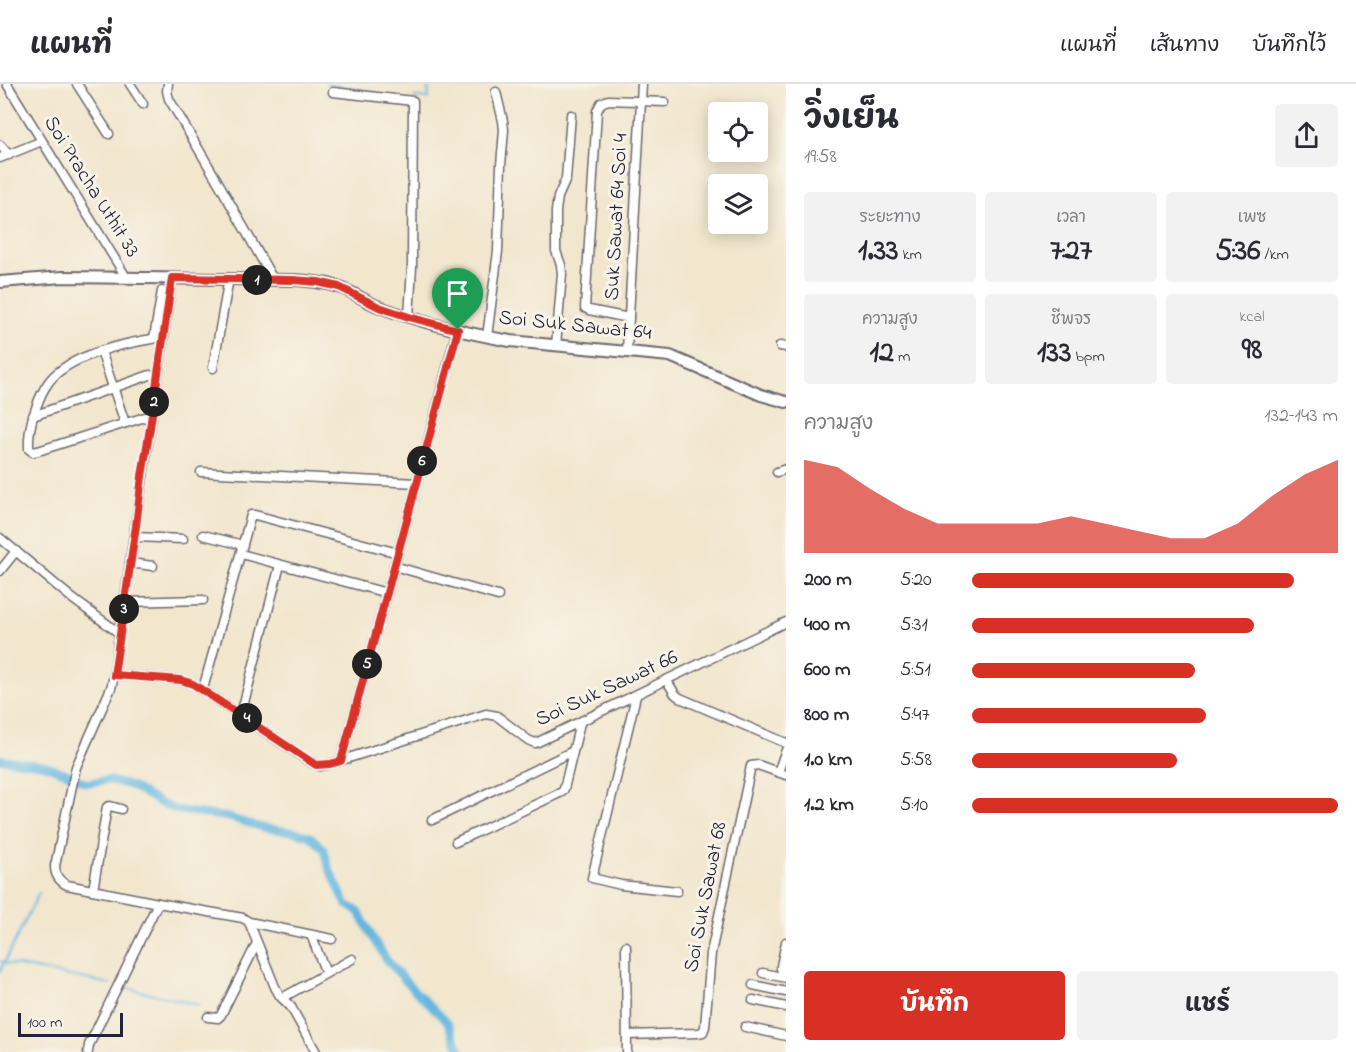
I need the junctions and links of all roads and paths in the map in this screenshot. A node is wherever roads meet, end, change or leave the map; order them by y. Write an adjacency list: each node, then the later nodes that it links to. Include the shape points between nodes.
1 (7, 84): 13 (street, Soi Pracha Uthit 33)
2 (77, 84): 12 (street)
3 (130, 84): 10 (street)
4 (168, 84): 19 (street, via 169,99)
5 (642, 84): 8 (street, Suk Sawat 64 Soi 4)
6 (333, 92): 22 (street, via 413,101)
7 (496, 92): 26 (street, via 504,130 498,251)
8 (641, 101): 9 (street); 23 (street, Suk Sawat 64 Soi 4); 23 (street, via 608,100 598,106 584,304 589,310)
9 (665, 102)
10 (143, 104)
11 (571, 115): 28 (street, via 566,179 556,211 556,251 562,274)
12 (109, 134)
13 (42, 141): 15 (street); 16 (street, Soi Pracha Uthit 33)
14 (0, 145): 15 (street)
15 (4, 156)
16 (126, 277): 17 (street, Soi Suk Sawat 64); 20 (street, Soi Suk Sawat 64)
17 (172, 278): 18 (street, Soi Suk Sawat 64); 25 (street)
18 (229, 278): 19 (street, Soi Suk Sawat 64); 31 (street)
19 (274, 280): 22 (street, Soi Suk Sawat 64, via 339,287)
20 (0, 282)
21 (162, 291): 27 (street)
22 (409, 317): 24 (street, Soi Suk Sawat 64)
23 (629, 318): 30 (street, Suk Sawat 64 Soi 4)
24 (458, 330): 26 (street, Soi Suk Sawat 64); 39 (street)
25 (164, 337): 27 (street); 41 (street)
26 (487, 337): 28 (street, Soi Suk Sawat 64)
27 (154, 338): 29 (street)
28 (556, 346): 30 (street, Soi Suk Sawat 64)
29 (101, 351): 33 (street); 35 (street, via 70,364 49,381)
30 (627, 352): 34 (street, Soi Suk Sawat 64, via 670,356)
31 (213, 368)
32 (150, 375): 33 (street)
33 (114, 389): 35 (street); 37 (street)
34 (786, 402)
35 (33, 416): 37 (street, via 29,448 33,452)
36 (145, 417): 37 (street)
37 (125, 423)
38 (201, 472): 39 (street)
39 (417, 483): 46 (street)
40 (203, 535): 44 (street)
41 (135, 537): 43 (street); 47 (street)
42 (0, 538): 45 (street)
43 (183, 539)
44 (242, 549): 46 (street, via 249,519 255,515); 48 (street); 60 (street)
45 (16, 551): 51 (street); 57 (street)
46 (398, 553): 50 (street)
47 (130, 563): 49 (street); 55 (street)
48 (280, 565): 52 (street); 62 (street)
49 (153, 566)
50 (394, 566): 52 (street); 53 (street)
51 (0, 572)
52 (387, 593): 67 (street)
53 (498, 596)
54 (203, 600): 55 (street)
55 (125, 602): 57 (street)
56 (786, 622): 59 (street, Soi Suk Sawat 66)
57 (120, 633): 58 (street)
58 (114, 675): 60 (street, Soi Suk Sawat 66, via 181,680); 72 (street, via 76,767 55,866 62,882)
59 (667, 681): 61 (street, Soi Suk Sawat 66); 64 (street, via 680,698)
60 (203, 689): 62 (street, Soi Suk Sawat 66)
61 (636, 696): 63 (street, Soi Suk Sawat 66); 73 (street, via 592,878)
62 (241, 714): 67 (street, Soi Suk Sawat 66, via 316,765)
63 (580, 723): 66 (street); 67 (street, Soi Suk Sawat 66, via 535,743 497,716 486,714)
64 (786, 743)
65 (786, 750): 68 (street)
66 (573, 751): 70 (street); 71 (street, via 562,792)
67 (341, 761)
68 (782, 774): 92 (street, Soi Suk Sawat 68, via 751,766 709,961 703,1032)
69 (121, 809): 72 (street, via 107,807)
70 (432, 820)
71 (456, 842)
72 (93, 890): 74 (street)
73 (677, 891)
74 (158, 903): 75 (street); 94 (street)
75 (249, 922): 76 (street); 78 (street)
76 (311, 934): 77 (street); 82 (street)
77 (332, 939)
78 (257, 943): 87 (street); 90 (street, via 221,1015)
79 (626, 946): 92 (street)
80 (785, 947): 84 (street, via 781,969)
81 (352, 959): 82 (street)
82 (326, 973): 87 (street)
83 (763, 973): 84 (street)
84 (786, 977)
85 (753, 985): 86 (street)
86 (786, 992)
87 (282, 998): 95 (street)
88 (753, 1000): 89 (street)
89 (786, 1007)
90 (208, 1017)
91 (745, 1028): 93 (street)
92 (627, 1035): 96 (street)
93 (786, 1036)
94 (88, 1052)
95 (316, 1052)
96 (627, 1052)

